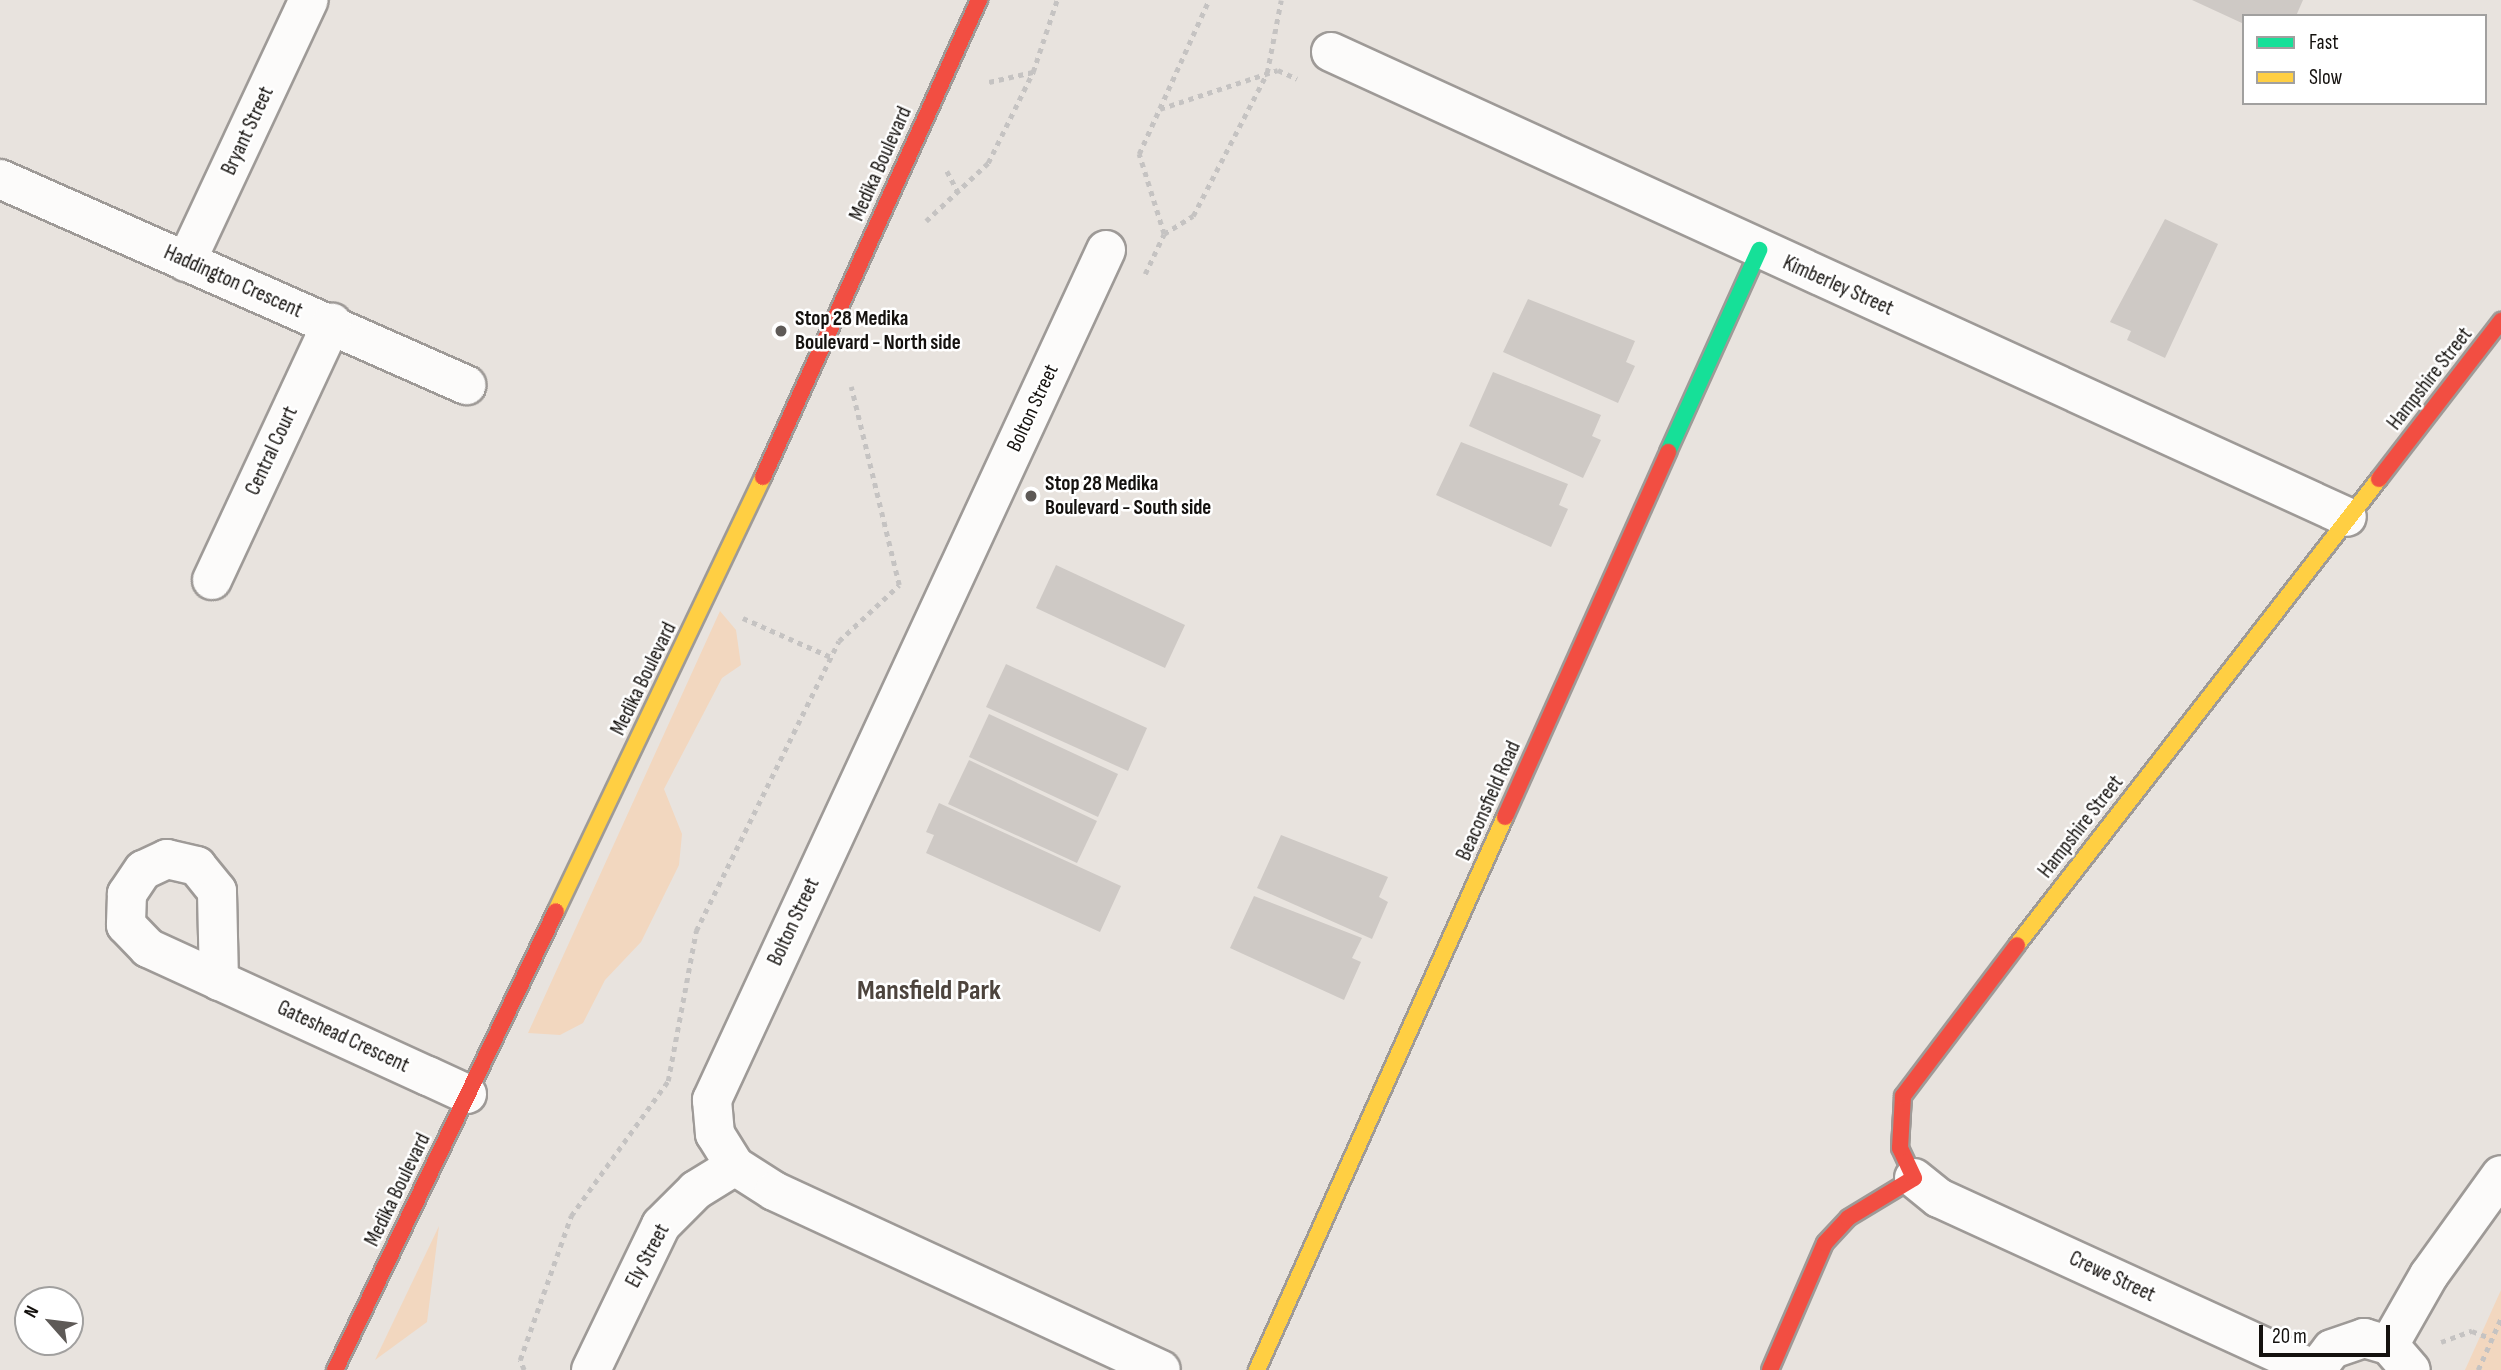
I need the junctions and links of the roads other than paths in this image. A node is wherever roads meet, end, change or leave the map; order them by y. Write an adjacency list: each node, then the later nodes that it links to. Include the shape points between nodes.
1 (309, 0): 7 (street, Bryant Street)
2 (979, 0): 14 (street, Medika Boulevard, via 739,530)
3 (1331, 52): 6 (street, Kimberley Street)
4 (0, 179): 7 (street, Haddington Crescent)
5 (1106, 250): 15 (street, Bolton Street, via 712,1100 715,1133)
6 (1759, 250): 11 (street, Kimberley Street); 22 (street, Beaconsfield Road)
7 (186, 262): 9 (street, Haddington Crescent, via 286,309)
8 (2501, 321): 11 (street, Hampshire Street)
9 (332, 323): 10 (street, Haddington Crescent); 12 (street, Central Court)
10 (466, 385)
11 (2347, 517): 17 (street, Hampshire Street, via 1916,1075 1903,1096 1898,1122 1899,1148)
12 (212, 580)
13 (219, 981): 14 (street, Gateshead Crescent)
14 (467, 1094): 19 (street, Medika Boulevard)
15 (735, 1166): 20 (street, Ely Street, via 696,1190 661,1225); 21 (street, Bolton Street, via 774,1191)
16 (2501, 1175): 18 (street, via 2429,1275)
17 (1914, 1178): 23 (street, via 1848,1218 1825,1244); 24 (street, Crewe Street, via 1939,1198)
18 (2412, 1352): 24 (street, via 2364,1338 2332,1349)
19 (335, 1370)
20 (591, 1370)
21 (1161, 1370)
22 (1257, 1370)
23 (1770, 1370)
24 (2315, 1370)

